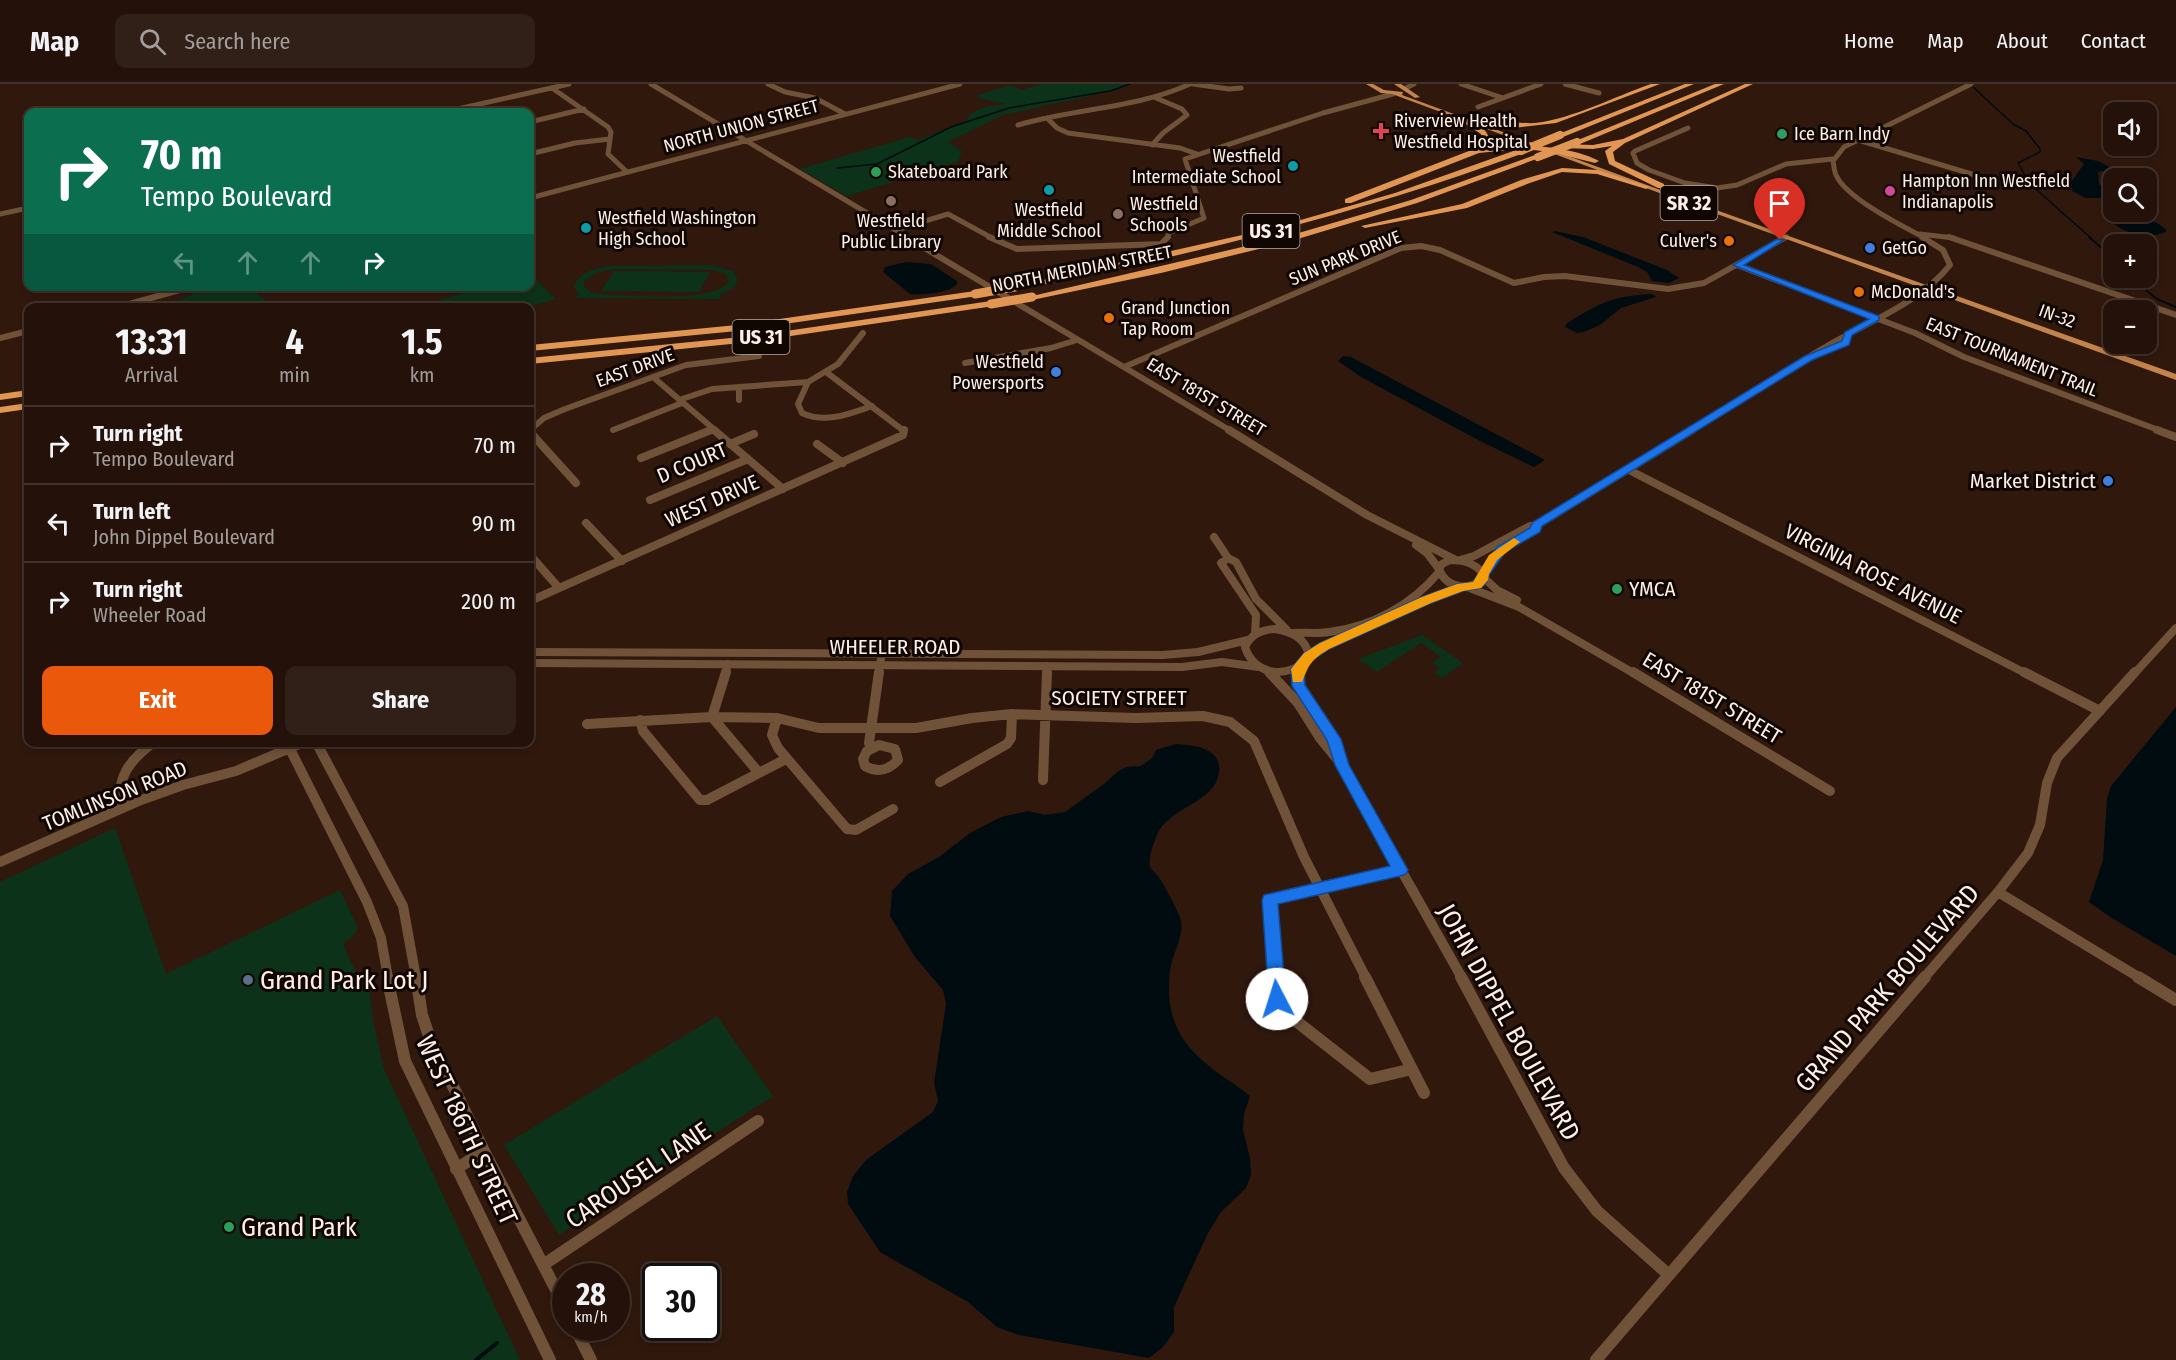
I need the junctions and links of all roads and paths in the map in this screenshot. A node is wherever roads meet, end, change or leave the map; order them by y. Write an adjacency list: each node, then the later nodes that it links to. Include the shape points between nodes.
1 (569, 84): 18 (street)
2 (651, 84): 40 (street, EAST 181ST STREET)
3 (768, 84): 30 (street, via 815,98)
4 (960, 84): 30 (street, NORTH UNION STREET)
5 (1192, 84): 19 (street); 23 (street)
6 (1369, 84): 17 (main road)
7 (1397, 84): 20 (main road)
8 (1414, 84): 20 (street)
9 (1461, 84): 24 (street)
10 (1541, 84): 24 (street)
11 (1565, 84): 21 (street)
12 (1657, 84): 29 (highway)
13 (1692, 84): 60 (highway, NORTH MERIDIAN STREET / US 31, bridge, via 1397,195)
14 (1721, 84): 62 (highway, NORTH MERIDIAN STREET / US 31, bridge, via 1415,202)
15 (1750, 84): 41 (highway)
16 (1969, 85): 39 (street)
17 (1378, 87): 22 (main road); 25 (street)
18 (552, 88): 27 (street); 28 (street)
19 (1241, 88)
20 (1406, 89): 22 (main road); 34 (main road, via 1417,97)
21 (1599, 93)
22 (1394, 94): 25 (street); 32 (main road)
23 (1156, 98): 31 (street); 42 (street, via 1182,109 1186,115)
24 (1503, 98): 26 (street)
25 (1356, 103): 46 (street)
26 (1478, 107)
27 (462, 108)
28 (584, 109): 33 (street); 38 (street, via 608,127)
29 (1577, 113): 34 (highway, via 1532,126); 43 (highway, via 1548,129)
30 (845, 114): 40 (street, NORTH UNION STREET)
31 (1047, 118): 35 (street); 42 (street, via 1068,133)
32 (1460, 118): 37 (main road); 44 (highway, via 1486,135 1486,142)
33 (534, 121)
34 (1493, 123): 37 (main road)
35 (1018, 125)
36 (1688, 128): 47 (street, via 1635,150 1634,159 1677,180 1717,188 1737,185 1786,164)
37 (1509, 133): 43 (highway); 43 (main road)
38 (610, 139): 45 (street); 50 (street, via 608,154)
39 (1858, 140): 47 (street); 51 (street)
40 (745, 141): 50 (street, NORTH UNION STREET); 58 (street, EAST 181ST STREET)
41 (1625, 141): 43 (highway, via 1593,147); 53 (highway, via 1610,149 1612,162)
42 (1152, 145): 46 (street)
43 (1548, 147): 44 (highway, via 1510,146); 48 (highway); 49 (highway); 52 (highway, via 1552,162 1548,169)
44 (1477, 151): 60 (highway)
45 (534, 153)
46 (1197, 154): 58 (street, via 1185,159 1204,218 1169,232 1166,241 1157,245 1017,249 948,214)
47 (1832, 159): 59 (street, via 1833,173 1842,186)
48 (1595, 161): 53 (main road, SR 32)
49 (1583, 163): 54 (main road, SR 32)
50 (627, 172): 55 (street, NORTH UNION STREET)
51 (1985, 178)
52 (1524, 182): 54 (highway, via 1557,171 1580,170); 62 (highway, via 1455,208 1293,243)
53 (1661, 186): 64 (main road, SR 32)
54 (1646, 187): 61 (main road, SR 32)
55 (534, 197)
56 (24, 209): 57 (street)
57 (0, 214)
58 (896, 230): 72 (street, EAST 181ST STREET)
59 (1918, 234): 64 (street, via 1943,250 1950,263 1945,273); 67 (street, via 1961,239 2000,257)
60 (1255, 235): 73 (highway, NORTH MERIDIAN STREET / US 31, bridge, via 1105,270 975,294 737,328)
61 (1786, 237): 63 (street, SUN PARK DRIVE); 64 (main road, SR 32)
62 (1272, 244): 75 (highway, NORTH MERIDIAN STREET / US 31, bridge, via 991,304 752,339)
63 (1737, 265): 68 (street, EAST TOURNAMENT TRAIL); 77 (street, SUN PARK DRIVE, via 1699,285 1677,289 1565,276 1514,283 1440,250 1421,246 1401,248)
64 (1927, 286): 68 (street); 80 (main road, IN-32 / SR 32)
65 (176, 291): 66 (street)
66 (133, 303)
67 (2176, 315)
68 (1876, 318): 95 (street, EAST TOURNAMENT TRAIL, via 1964,357); 101 (street, via 1848,334 1846,343 1808,358)
69 (24, 332): 71 (street)
70 (863, 333): 78 (street, via 844,358)
71 (0, 338)
72 (1077, 340): 76 (street); 77 (street, EAST 181ST STREET)
73 (534, 348)
74 (759, 356): 79 (street, EAST DRIVE, via 700,362)
75 (534, 361)
76 (964, 363)
77 (1124, 367): 107 (street, EAST 181ST STREET)
78 (826, 372): 81 (street); 87 (street)
79 (653, 377): 86 (street); 90 (street, EAST DRIVE, via 565,409)
80 (2176, 377)
81 (808, 382): 82 (street); 87 (street, via 798,404 807,417 840,415)
82 (739, 387): 85 (street); 86 (street, via 706,390)
83 (24, 394): 84 (highway)
84 (0, 397)
85 (739, 400)
86 (681, 401): 91 (street); 92 (street)
87 (872, 406): 100 (street, WEST DRIVE, via 904,430 903,435)
88 (24, 407): 89 (highway)
89 (0, 410)
90 (534, 427)
91 (613, 429)
92 (712, 429): 96 (street); 98 (street)
93 (754, 434): 96 (street)
94 (534, 436): 102 (street)
95 (2176, 437)
96 (730, 444): 99 (street)
97 (818, 444): 100 (street)
98 (641, 458)
99 (748, 459): 103 (street); 104 (street, D COURT)
100 (843, 463): 103 (street, WEST DRIVE)
101 (1629, 470): 106 (street); 131 (street, VIRGINIA ROSE AVENUE)
102 (576, 483)
103 (783, 489): 112 (street, WEST DRIVE)
104 (650, 500)
105 (586, 523): 112 (street)
106 (1537, 525): 111 (street); 114 (street, via 1536,530 1501,550)
107 (1392, 529): 111 (street, EAST 181ST STREET); 113 (street, EAST 181ST STREET, via 1427,553)
108 (1214, 537): 109 (street)
109 (1228, 558): 119 (street, via 1236,562 1256,600); 120 (street, via 1221,563 1256,615)
110 (534, 560): 116 (street)
111 (1458, 560): 113 (street, via 1446,562); 114 (street, EAST 181ST STREET, via 1475,565)
112 (622, 561): 116 (street, WEST DRIVE)
113 (1439, 571): 115 (street, EAST 181ST STREET, via 1446,582); 119 (street, via 1418,594 1382,615 1332,631)
114 (1483, 576): 115 (street, via 1476,585); 121 (street, EAST 181ST STREET, via 1497,590 1543,614)
115 (1464, 587): 121 (street, EAST 181ST STREET, via 1519,607); 124 (street, via 1426,600)
116 (559, 588): 117 (street, WEST DRIVE)
117 (534, 599)
118 (2176, 628): 131 (street, GRAND PARK BOULEVARD)
119 (1290, 632): 120 (street, via 1269,630); 124 (street, via 1304,641)
120 (1251, 637): 123 (street, WHEELER ROAD, via 1198,652 1163,655); 129 (street, via 1246,654)
121 (1574, 637): 149 (street, EAST 181ST STREET)
122 (534, 652): 123 (street, WHEELER ROAD)
123 (882, 654): 127 (street)
124 (1309, 656): 130 (street)
125 (534, 663): 126 (street, WHEELER ROAD)
126 (728, 664): 127 (street, WHEELER ROAD); 133 (street)
127 (881, 665): 128 (street, WHEELER ROAD); 138 (street)
128 (1047, 666): 129 (street, WHEELER ROAD, via 1182,667 1222,662); 134 (street)
129 (1263, 669): 130 (street); 145 (street, JOHN DIPPEL BOULEVARD, via 1298,703)
130 (1298, 669): 145 (street, JOHN DIPPEL BOULEVARD, via 1299,686 1334,739)
131 (2100, 711): 155 (street, GRAND PARK BOULEVARD, via 2051,767 2031,850)
132 (1012, 714): 134 (street, SOCIETY STREET); 138 (street, SOCIETY STREET, via 916,728); 148 (street, via 1007,744)
133 (712, 717): 135 (street, SOCIETY STREET); 136 (street, SOCIETY STREET); 146 (street)
134 (1046, 717): 147 (street); 154 (street, SOCIETY STREET, via 1214,717 1241,729 1254,741)
135 (777, 718): 138 (street, SOCIETY STREET, via 819,728); 144 (street, via 772,735)
136 (640, 720): 137 (street, SOCIETY STREET); 146 (street, via 698,798 704,800)
137 (587, 724)
138 (872, 728): 142 (street)
139 (149, 747): 150 (street, via 126,768 120,780 118,792)
140 (294, 747): 143 (street)
141 (319, 747): 160 (street, WEST 186TH STREET, via 403,906 422,1015)
142 (872, 747)
143 (290, 749): 150 (street, TOMLINSON ROAD); 161 (street, WEST 186TH STREET, via 367,902 381,938 405,1061)
144 (786, 759): 146 (street); 151 (street, via 849,830 856,830)
145 (1342, 765): 153 (street, JOHN DIPPEL BOULEVARD)
146 (759, 773)
147 (1043, 780)
148 (940, 782)
149 (1830, 791)
150 (123, 808): 152 (street, TOMLINSON ROAD)
151 (892, 809)
152 (0, 862)
153 (1400, 870): 154 (street); 163 (street, JOHN DIPPEL BOULEVARD, via 1564,1168 1597,1211)
154 (1320, 888): 157 (street, SOCIETY STREET); 157 (street, via 1269,900 1277,999 1282,1010 1370,1079)
155 (1998, 892): 156 (street); 163 (street, GRAND PARK BOULEVARD)
156 (2176, 1000)
157 (1412, 1069): 158 (street, SOCIETY STREET)
158 (1424, 1093)
159 (758, 1121): 162 (street, CAROUSEL LANE)
160 (484, 1151): 161 (street); 162 (street, WEST 186TH STREET)
161 (456, 1169): 166 (street, WEST 186TH STREET)
162 (543, 1265): 164 (street, WEST 186TH STREET)
163 (1669, 1275): 168 (street, GRAND PARK BOULEVARD)
164 (552, 1283)
165 (582, 1341): 167 (street)
166 (550, 1360)
167 (591, 1360)
168 (1596, 1360)

